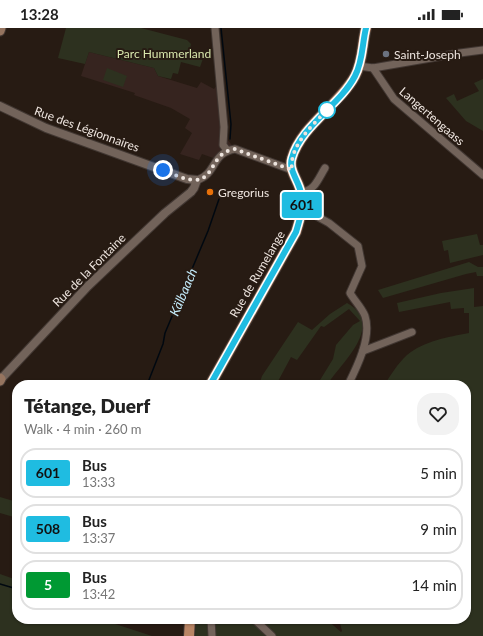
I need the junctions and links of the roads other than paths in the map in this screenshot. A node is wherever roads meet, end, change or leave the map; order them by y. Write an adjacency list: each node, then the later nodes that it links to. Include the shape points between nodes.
1 (1, 28): 4 (main road)
2 (215, 28): 9 (street, via 224,127 223,145)
3 (366, 28): 6 (main road)
4 (0, 31)
5 (483, 50): 7 (street)
6 (359, 66): 7 (street); 11 (main road, via 350,84 303,137 292,157)
7 (373, 68): 12 (street, Langertengaass, via 394,99)
8 (0, 106): 13 (street, Rue des Légionnaires, via 46,128 187,179)
9 (227, 150): 11 (street, via 246,152); 13 (street, via 216,159 208,176)
10 (324, 168): 14 (street, via 313,188)
11 (292, 170): 14 (main road, Rue de Rumelange)
12 (483, 175)
13 (197, 180): 18 (street, Rue de la Fontaine, via 191,192 165,213 88,286)
14 (301, 192): 15 (main road, Rue de Rumelange)
15 (302, 208): 17 (street, via 329,223 358,246 362,266 350,293 365,316 367,328); 19 (main road, Rue de Rumelange, via 289,245)
16 (412, 332): 17 (street)
17 (363, 350): 20 (street)
18 (0, 379)
19 (213, 380)
20 (350, 380)
21 (188, 624): 24 (main road)
22 (211, 624): 25 (street)
23 (259, 624): 26 (street)
24 (189, 636)
25 (212, 636)
26 (272, 636)

